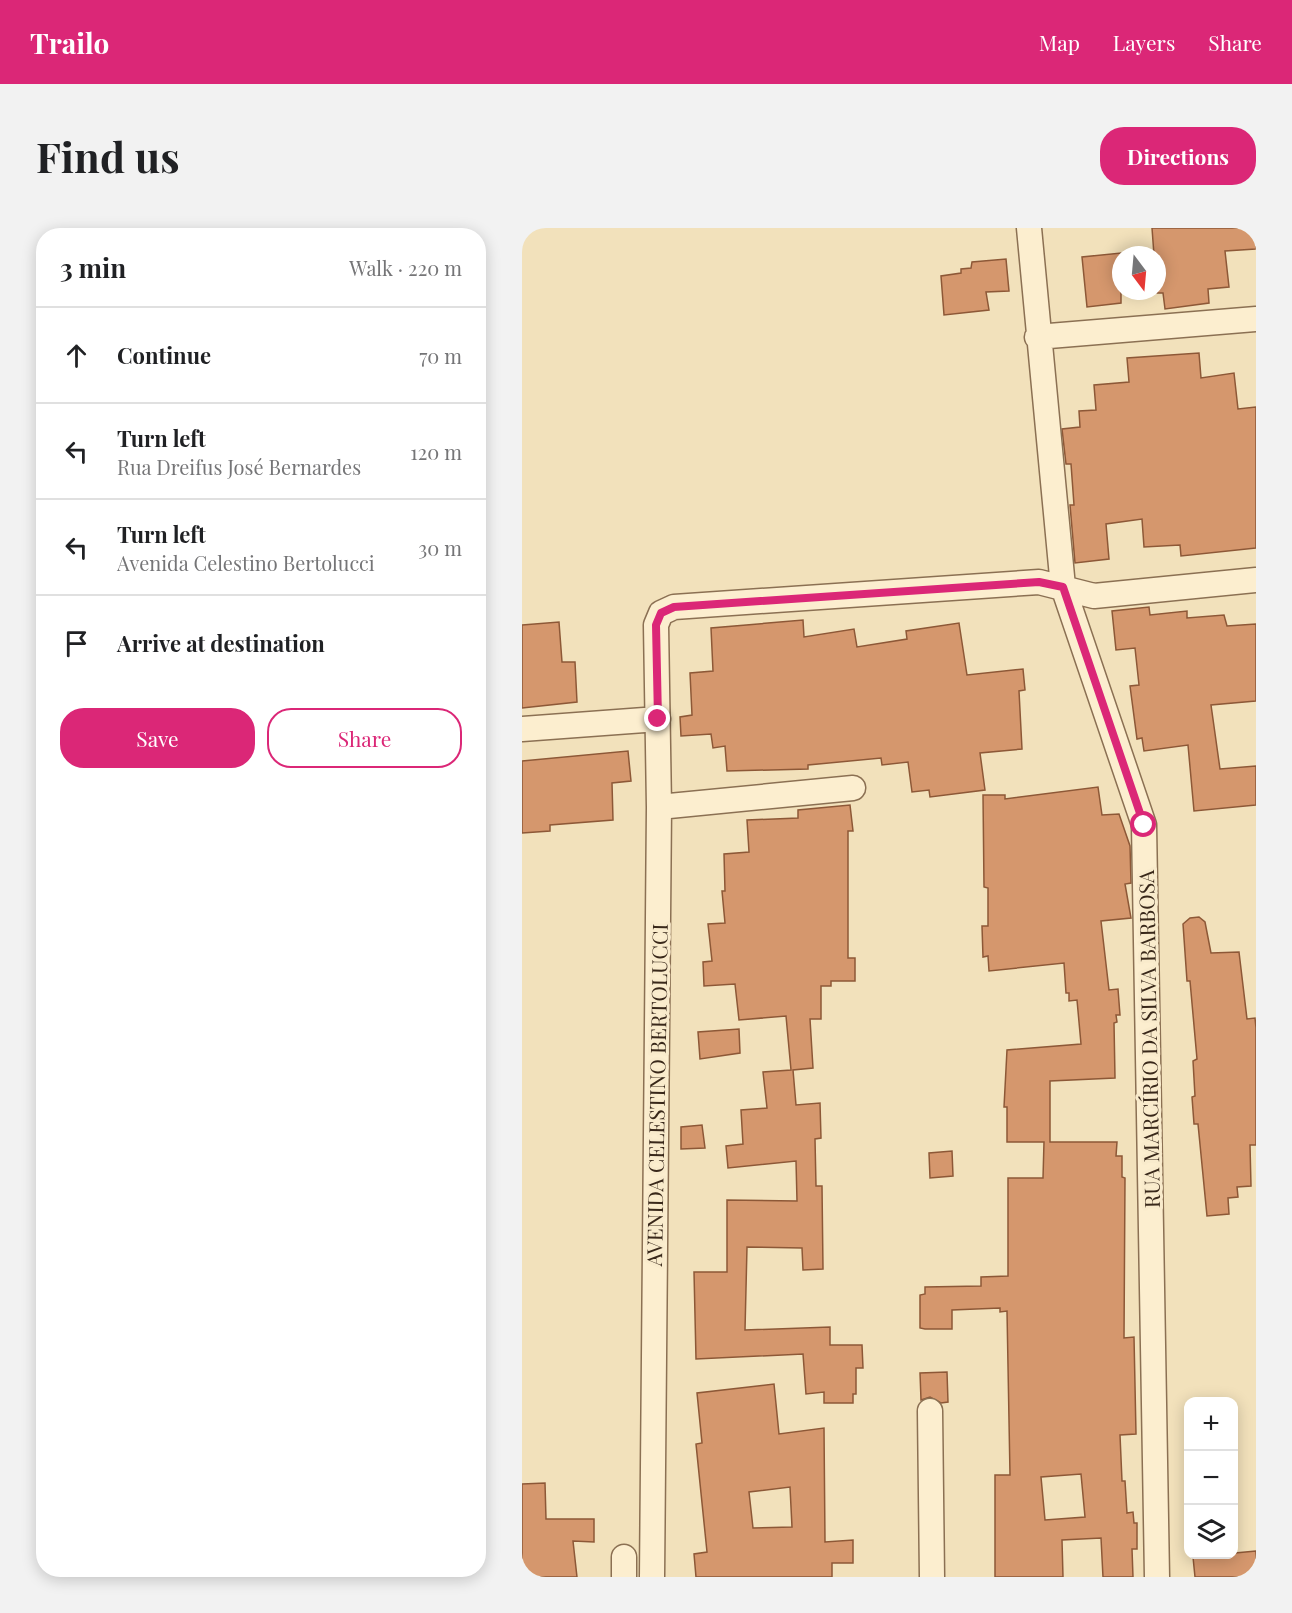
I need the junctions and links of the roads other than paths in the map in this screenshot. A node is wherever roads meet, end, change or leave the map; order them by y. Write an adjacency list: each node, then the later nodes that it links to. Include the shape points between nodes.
1 (1029, 228): 3 (street, RUA MARCÍRIO DA SILVA BARBOSA)
2 (1256, 319): 3 (street)
3 (1037, 337): 5 (street, RUA MARCÍRIO DA SILVA BARBOSA)
4 (1256, 580): 5 (street, via 1094,596)
5 (1063, 587): 6 (street, AVENIDA CELESTINO BERTOLUCCI, via 1039,582 674,607 661,613 656,625); 13 (street, RUA MARCÍRIO DA SILVA BARBOSA, via 1144,825)
6 (658, 719): 7 (street); 9 (street, AVENIDA CELESTINO BERTOLUCCI)
7 (522, 729)
8 (853, 788): 9 (street)
9 (658, 807): 11 (street, AVENIDA CELESTINO BERTOLUCCI)
10 (930, 1411): 12 (street)
11 (652, 1577)
12 (932, 1577)
13 (1157, 1577)

